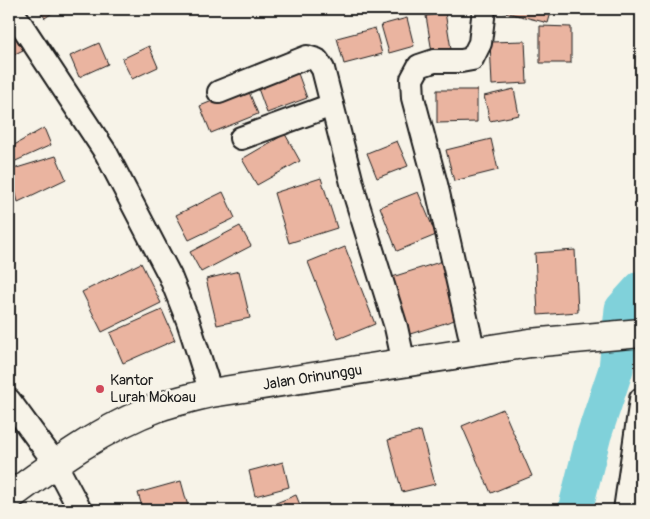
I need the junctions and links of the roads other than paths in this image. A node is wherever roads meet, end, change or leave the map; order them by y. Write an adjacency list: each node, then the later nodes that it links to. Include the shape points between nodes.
1 (11, 9): 10 (street, via 106,153 166,267 188,321)
2 (484, 9): 8 (street, via 480,43 472,59 434,61 419,66 412,79 413,98)
3 (218, 92): 4 (street, via 307,57 317,60 323,69)
4 (332, 105): 5 (street); 9 (street)
5 (241, 138)
6 (636, 339): 7 (street, Jalan Orinunggu)
7 (585, 342): 8 (street, Jalan Orinunggu); 13 (street, Jalan Orinunggu, via 400,382 231,407 166,422)
8 (474, 353): 9 (street, Jalan Orinunggu)
9 (404, 364): 10 (street, Jalan Orinunggu)
10 (211, 393): 13 (street, Jalan Orinunggu, via 160,406 123,422)
11 (641, 399): 17 (street)
12 (9, 400): 13 (street)
13 (60, 471): 14 (street, Jalan Orinunggu); 15 (street, Jalan Orinunggu); 16 (street)
14 (9, 497)
15 (22, 510)
16 (80, 510)
17 (625, 510)

